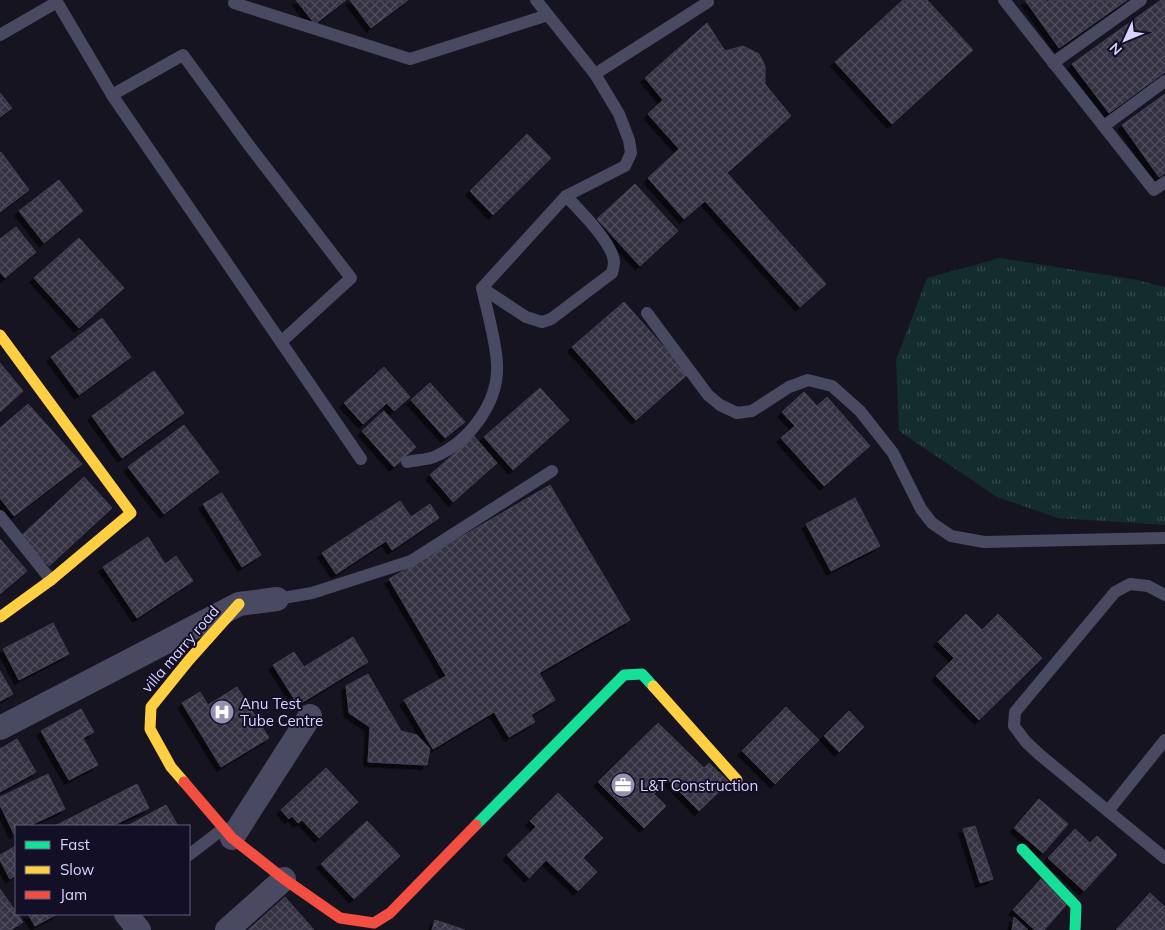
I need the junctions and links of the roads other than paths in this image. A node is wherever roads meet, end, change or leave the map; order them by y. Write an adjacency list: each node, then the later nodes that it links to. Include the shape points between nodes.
1 (536, 0): 7 (lane)
2 (1004, 0): 9 (lane)
3 (1141, 0): 9 (lane)
4 (57, 1): 8 (lane); 12 (lane)
5 (708, 2): 10 (lane)
6 (234, 3): 7 (lane, via 410,59)
7 (548, 15): 10 (lane)
8 (0, 35)
9 (1053, 63): 13 (lane)
10 (595, 74): 15 (lane, via 619,114 630,140 631,153 625,166)
11 (1165, 81): 13 (lane)
12 (112, 95): 19 (lane); 19 (lane, via 184,55 351,278)
13 (1104, 126): 14 (lane, via 1154,190)
14 (1165, 182)
15 (566, 196): 16 (lane); 16 (lane, via 594,226 612,252 612,273 551,319 542,322 526,318)
16 (482, 288): 21 (lane, via 497,364 494,392 482,417 459,441 433,457)
17 (647, 313): 24 (lane, via 708,394 737,413 752,411 789,387 808,380 832,386 860,411 893,453 921,509 932,523 951,536 984,542)
18 (0, 335): 25 (street, via 131,513)
19 (281, 342): 20 (lane)
20 (361, 460)
21 (407, 462)
22 (552, 471): 27 (lane, via 410,560 312,593)
23 (0, 516): 25 (lane)
24 (1165, 538)
25 (51, 580): 29 (street)
26 (1165, 595): 34 (lane, via 1148,586 1130,584 1115,592 1015,712 1014,726 1026,742)
27 (277, 599): 28 (street)
28 (240, 604): 31 (street); 35 (street, villa marry road, via 151,706 150,729 170,767)
29 (0, 617)
30 (310, 716): 35 (street)
31 (0, 728)
32 (1165, 740): 34 (lane)
33 (737, 780): 41 (street, via 642,674 624,675 390,913 374,923)
34 (1108, 810): 38 (lane)
35 (228, 833): 37 (lane); 39 (street, villa marry road)
36 (1022, 848): 44 (street, via 1076,906)
37 (190, 854)
38 (1165, 858)
39 (284, 879): 41 (street, villa marry road); 43 (street)
40 (127, 915): 42 (street)
41 (334, 924)
42 (139, 930)
43 (227, 930)
44 (1075, 930)

